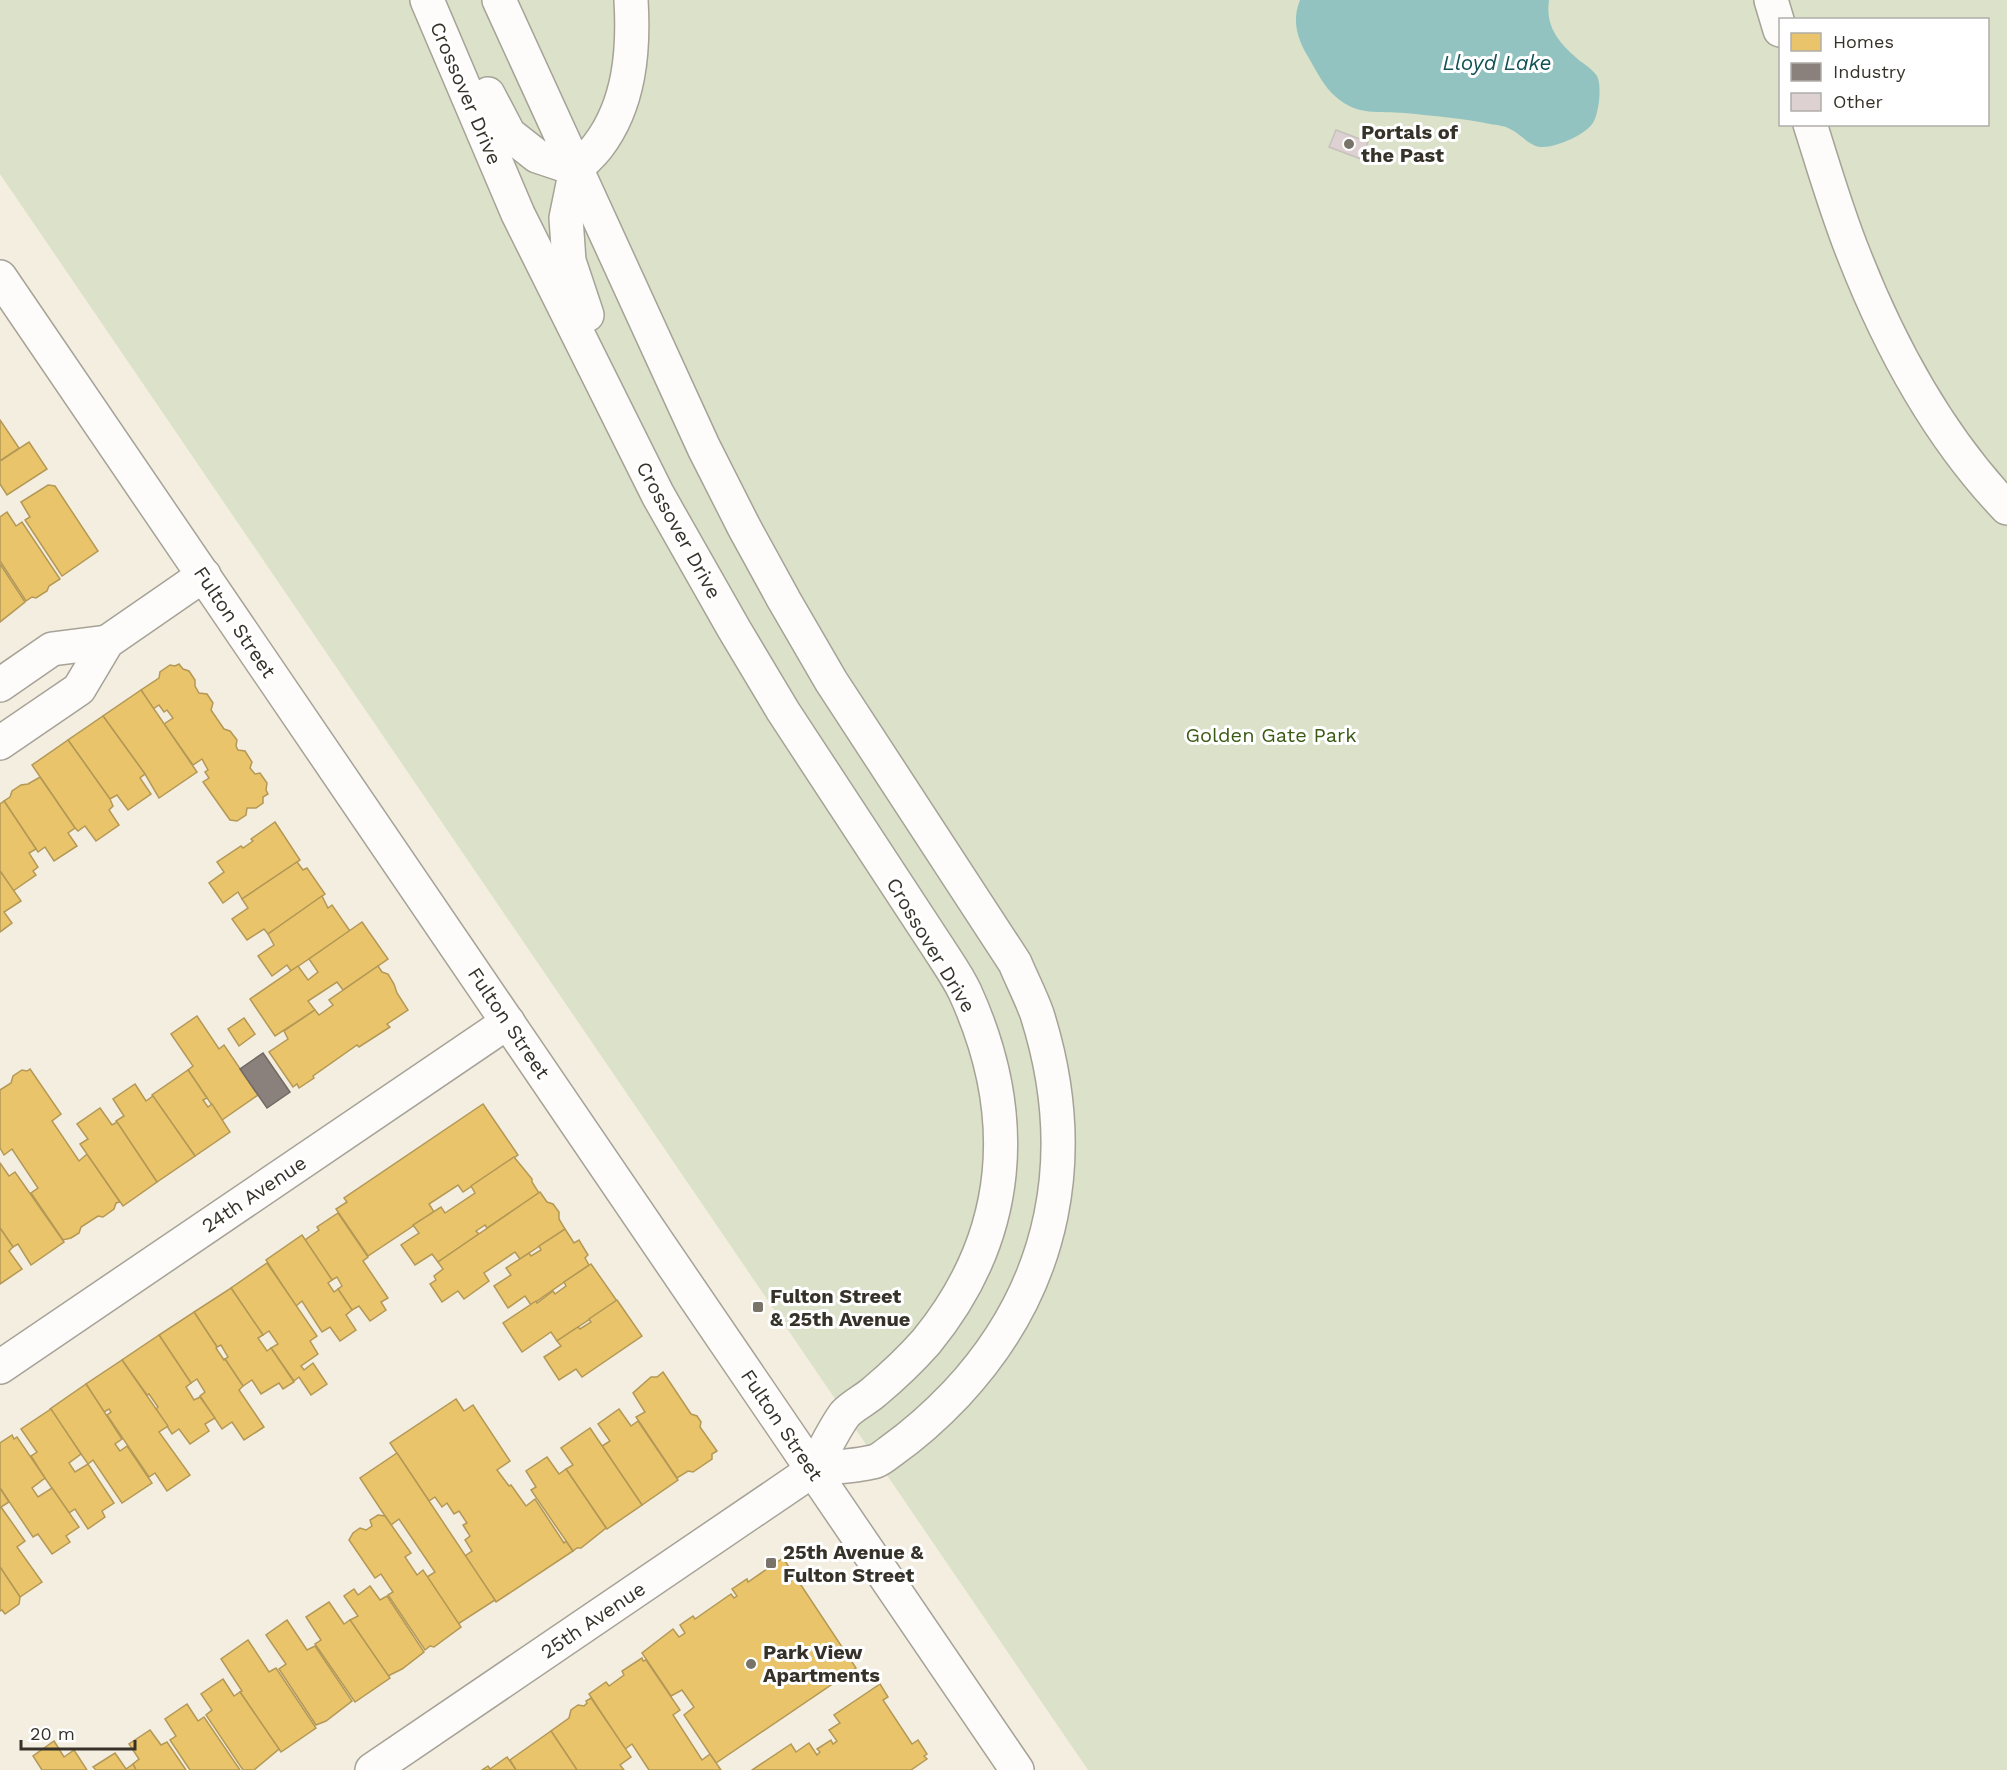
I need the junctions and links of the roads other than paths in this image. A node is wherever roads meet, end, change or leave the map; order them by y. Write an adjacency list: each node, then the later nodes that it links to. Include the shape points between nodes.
1 (429, 0): 7 (main road, via 462,44 509,134 537,156); 9 (main road, Crossover Drive, via 518,214)
2 (499, 0): 7 (main road)
3 (631, 0): 7 (main road, via 633,31 623,97 598,146)
4 (1771, 0): 5 (main road)
5 (1779, 27)
6 (1811, 126): 10 (main road, via 1878,314 1948,437)
7 (576, 170): 9 (main road, via 566,218 569,261 586,314 641,434); 17 (main road, via 744,528 831,681 1015,963 1036,1012 1050,1060 1059,1159 1052,1211 1021,1306 996,1347 967,1382 908,1440 877,1461)
8 (0, 277): 11 (main road, Fulton Street)
9 (658, 495): 17 (main road, Crossover Drive, via 783,711 964,990 981,1031 1000,1114 996,1200 969,1279 924,1344 896,1373 845,1413)
10 (2007, 508)
11 (204, 575): 12 (main road); 15 (main road, Fulton Street)
12 (107, 642): 13 (main road, via 52,649); 14 (main road, via 79,689)
13 (0, 685)
14 (0, 743)
15 (508, 1022): 16 (main road, 24th Avenue); 17 (main road, Fulton Street)
16 (0, 1367)
17 (813, 1470): 18 (main road, 25th Avenue); 19 (main road, Fulton Street)
18 (372, 1770)
19 (1017, 1770)

